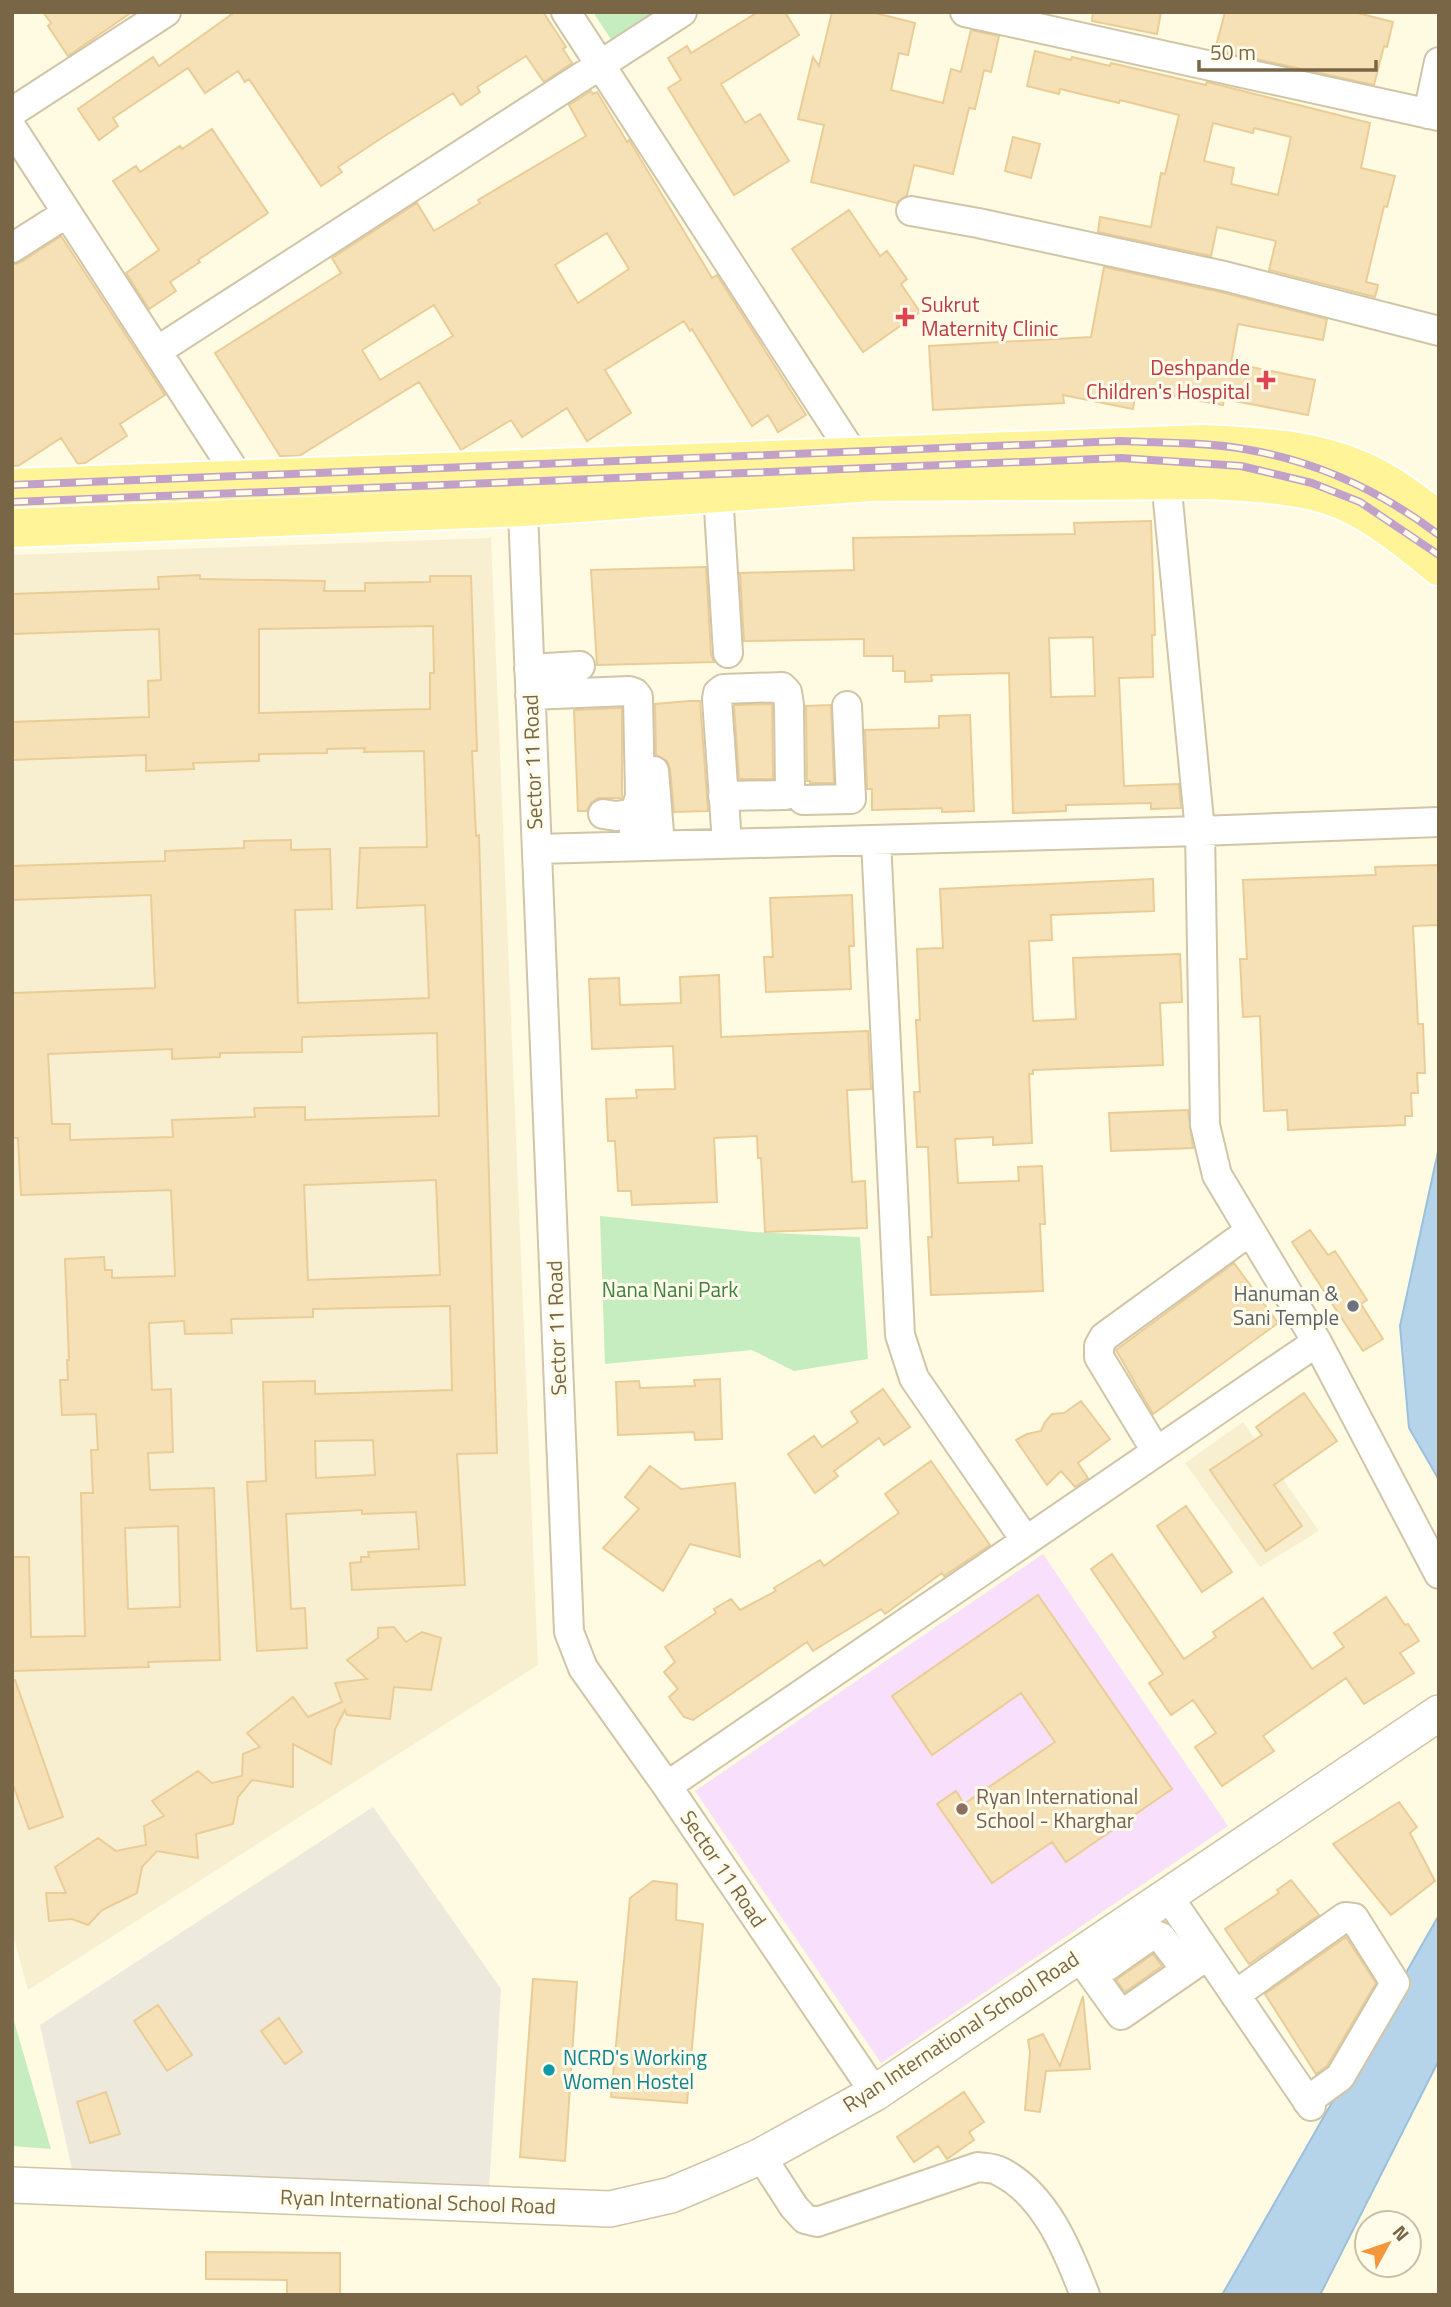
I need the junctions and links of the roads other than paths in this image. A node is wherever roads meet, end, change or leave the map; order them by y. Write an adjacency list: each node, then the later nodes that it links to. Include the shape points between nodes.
1 (166, 12): 8 (street)
2 (566, 12): 7 (street)
3 (682, 12): 7 (street)
4 (965, 12): 5 (street)
5 (1030, 19): 9 (street)
6 (1439, 62): 9 (street)
7 (600, 65): 15 (street); 16 (street)
8 (12, 112)
9 (1433, 115)
10 (12, 128): 12 (street)
11 (911, 211): 14 (street, via 1224,275)
12 (67, 213): 13 (street); 15 (street)
13 (12, 248)
14 (1439, 331)
15 (157, 351): 17 (street)
16 (862, 469): 18 (main road); 20 (main road); 21 (main road); 22 (main road, via 1118,446 1256,447 1331,459 1362,471)
17 (239, 478): 19 (main road); 20 (main road)
18 (1166, 480): 24 (main road, via 1253,482 1321,493 1373,517); 37 (street)
19 (12, 488)
20 (522, 489): 21 (main road); 23 (main road); 27 (street, Sector 11 Road)
21 (718, 493): 25 (street)
22 (1439, 521)
23 (12, 528)
24 (1439, 566)
25 (728, 653)
26 (580, 666): 27 (street)
27 (529, 682): 34 (street, via 635,693 640,796); 42 (street, Sector 11 Road)
28 (709, 701): 40 (street)
29 (799, 704): 33 (street)
30 (847, 706): 33 (street, via 851,799)
31 (650, 712): 41 (street)
32 (723, 796): 40 (street)
33 (803, 800): 39 (street)
34 (635, 813): 35 (street); 41 (street, via 633,820)
35 (603, 814)
36 (1439, 822): 37 (street)
37 (1200, 831): 38 (street); 43 (street, via 1205,1125 1217,1175)
38 (876, 840): 39 (street); 46 (street, via 900,1335 914,1378)
39 (807, 841): 40 (street)
40 (722, 843): 41 (street)
41 (647, 845): 42 (street)
42 (537, 849): 49 (street, Sector 11 Road, via 569,1632 583,1668)
43 (1250, 1231): 44 (street); 45 (street, via 1104,1337 1099,1346 1099,1357)
44 (1317, 1342): 45 (street); 47 (street)
45 (1156, 1451): 46 (street)
46 (1026, 1541): 49 (street)
47 (1439, 1574)
48 (1439, 1713): 50 (street, Ryan International School Road)
49 (667, 1786): 54 (street, Sector 11 Road)
50 (1168, 1896): 51 (street); 52 (street, Ryan International School Road)
51 (1197, 1962): 52 (street, via 1153,1934); 52 (street, via 1121,2015); 53 (street)
52 (1086, 1966): 54 (street, Ryan International School Road)
53 (1243, 1989): 53 (street, via 1313,2099 1346,2069 1394,1987 1394,1978 1349,1916)
54 (875, 2093): 55 (street, Ryan International School Road)
55 (761, 2156): 56 (street, Ryan International School Road, via 671,2195 610,2209); 57 (street, via 794,2207 806,2220 817,2222 978,2168 998,2170 1029,2193 1048,2216 1066,2245)
56 (12, 2185)
57 (1085, 2295)

